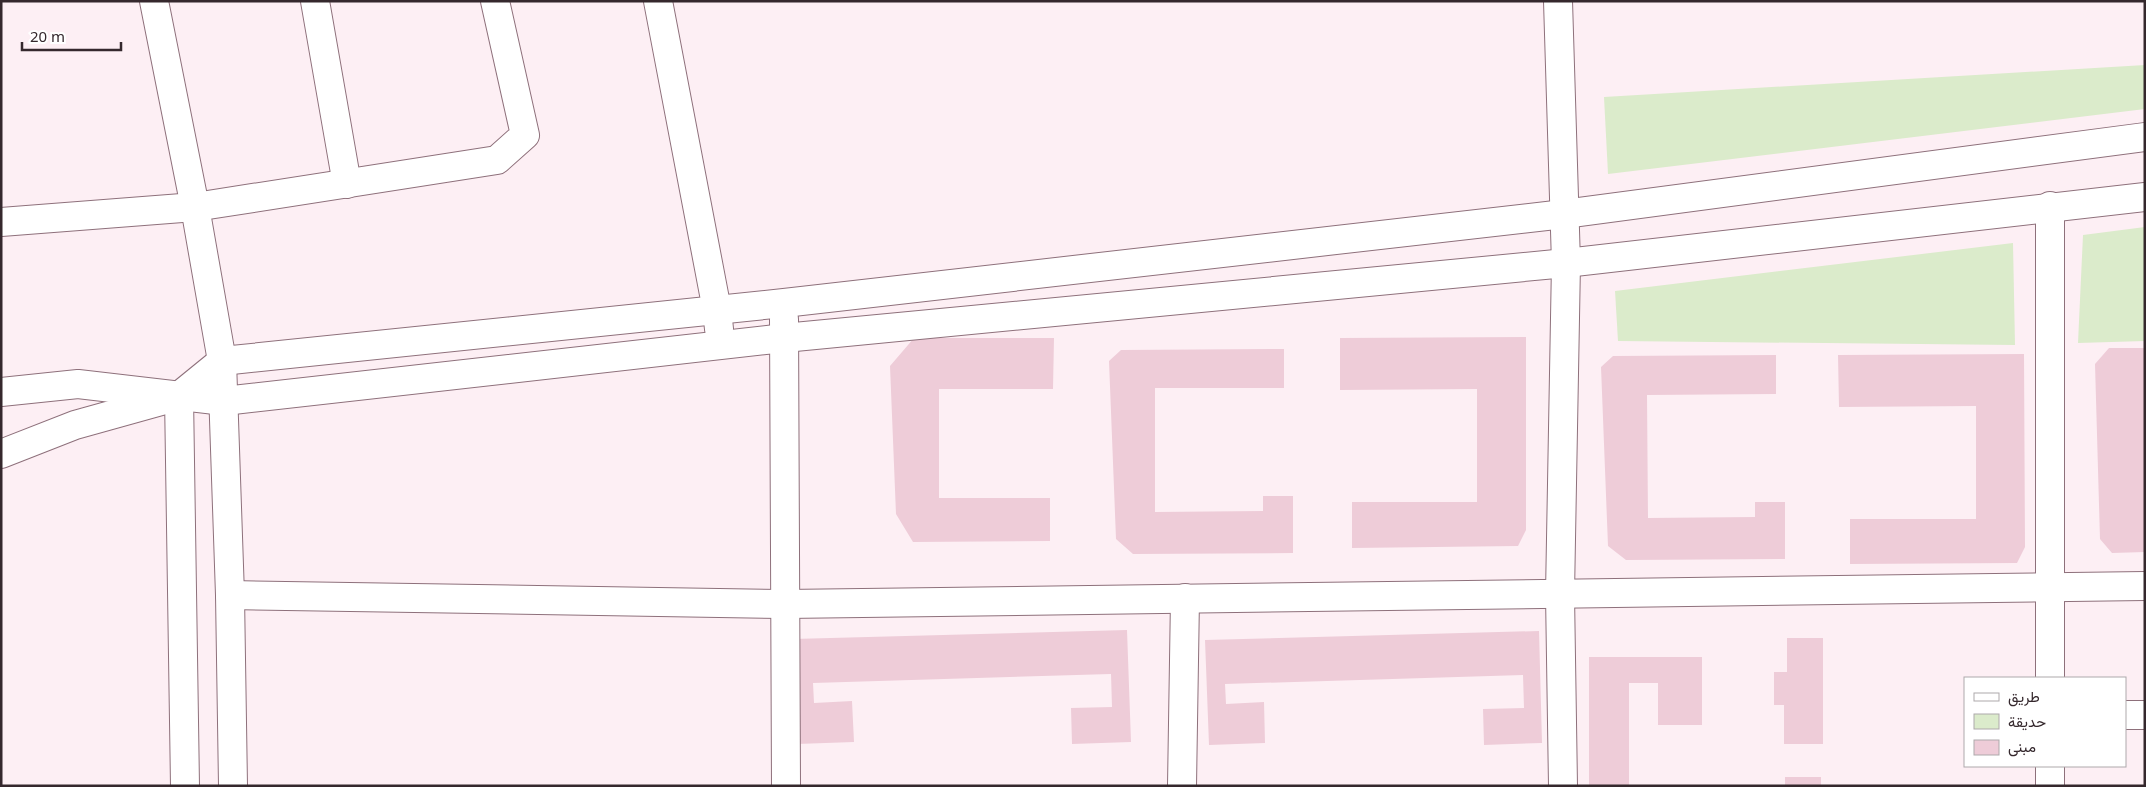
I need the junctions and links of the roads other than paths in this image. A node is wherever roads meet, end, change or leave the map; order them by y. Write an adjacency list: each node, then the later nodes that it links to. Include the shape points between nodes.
1 (154, 1): 9 (street)
2 (315, 1): 7 (street)
3 (495, 1): 7 (street, via 525,135 497,160)
4 (658, 1): 15 (street)
5 (1558, 1): 11 (street)
6 (2145, 137): 11 (street)
7 (347, 184): 9 (street)
8 (2145, 196): 10 (street)
9 (194, 206): 12 (street); 18 (street)
10 (2050, 206): 13 (street); 24 (street)
11 (1564, 214): 13 (street); 14 (street)
12 (1, 222)
13 (1566, 262): 16 (street); 25 (street)
14 (784, 303): 15 (street); 16 (street)
15 (717, 310): 17 (street); 18 (street)
16 (784, 338): 17 (street); 28 (street)
17 (720, 345): 21 (street)
18 (222, 361): 20 (street); 21 (street)
19 (1, 392): 20 (street, via 78,384)
20 (179, 396): 21 (street); 22 (street, via 76,425); 33 (street)
21 (224, 401): 26 (street)
22 (1, 454)
23 (2145, 586): 24 (street)
24 (2050, 587): 25 (street); 29 (street)
25 (1560, 594): 27 (street); 37 (street)
26 (230, 595): 28 (street); 34 (street)
27 (1185, 598): 28 (street); 36 (street)
28 (785, 604): 35 (street)
29 (2050, 677)
30 (2126, 715): 31 (street)
31 (2145, 715)
32 (2050, 767): 38 (street)
33 (185, 786)
34 (233, 786)
35 (786, 786)
36 (1182, 786)
37 (1563, 786)
38 (2050, 786)

